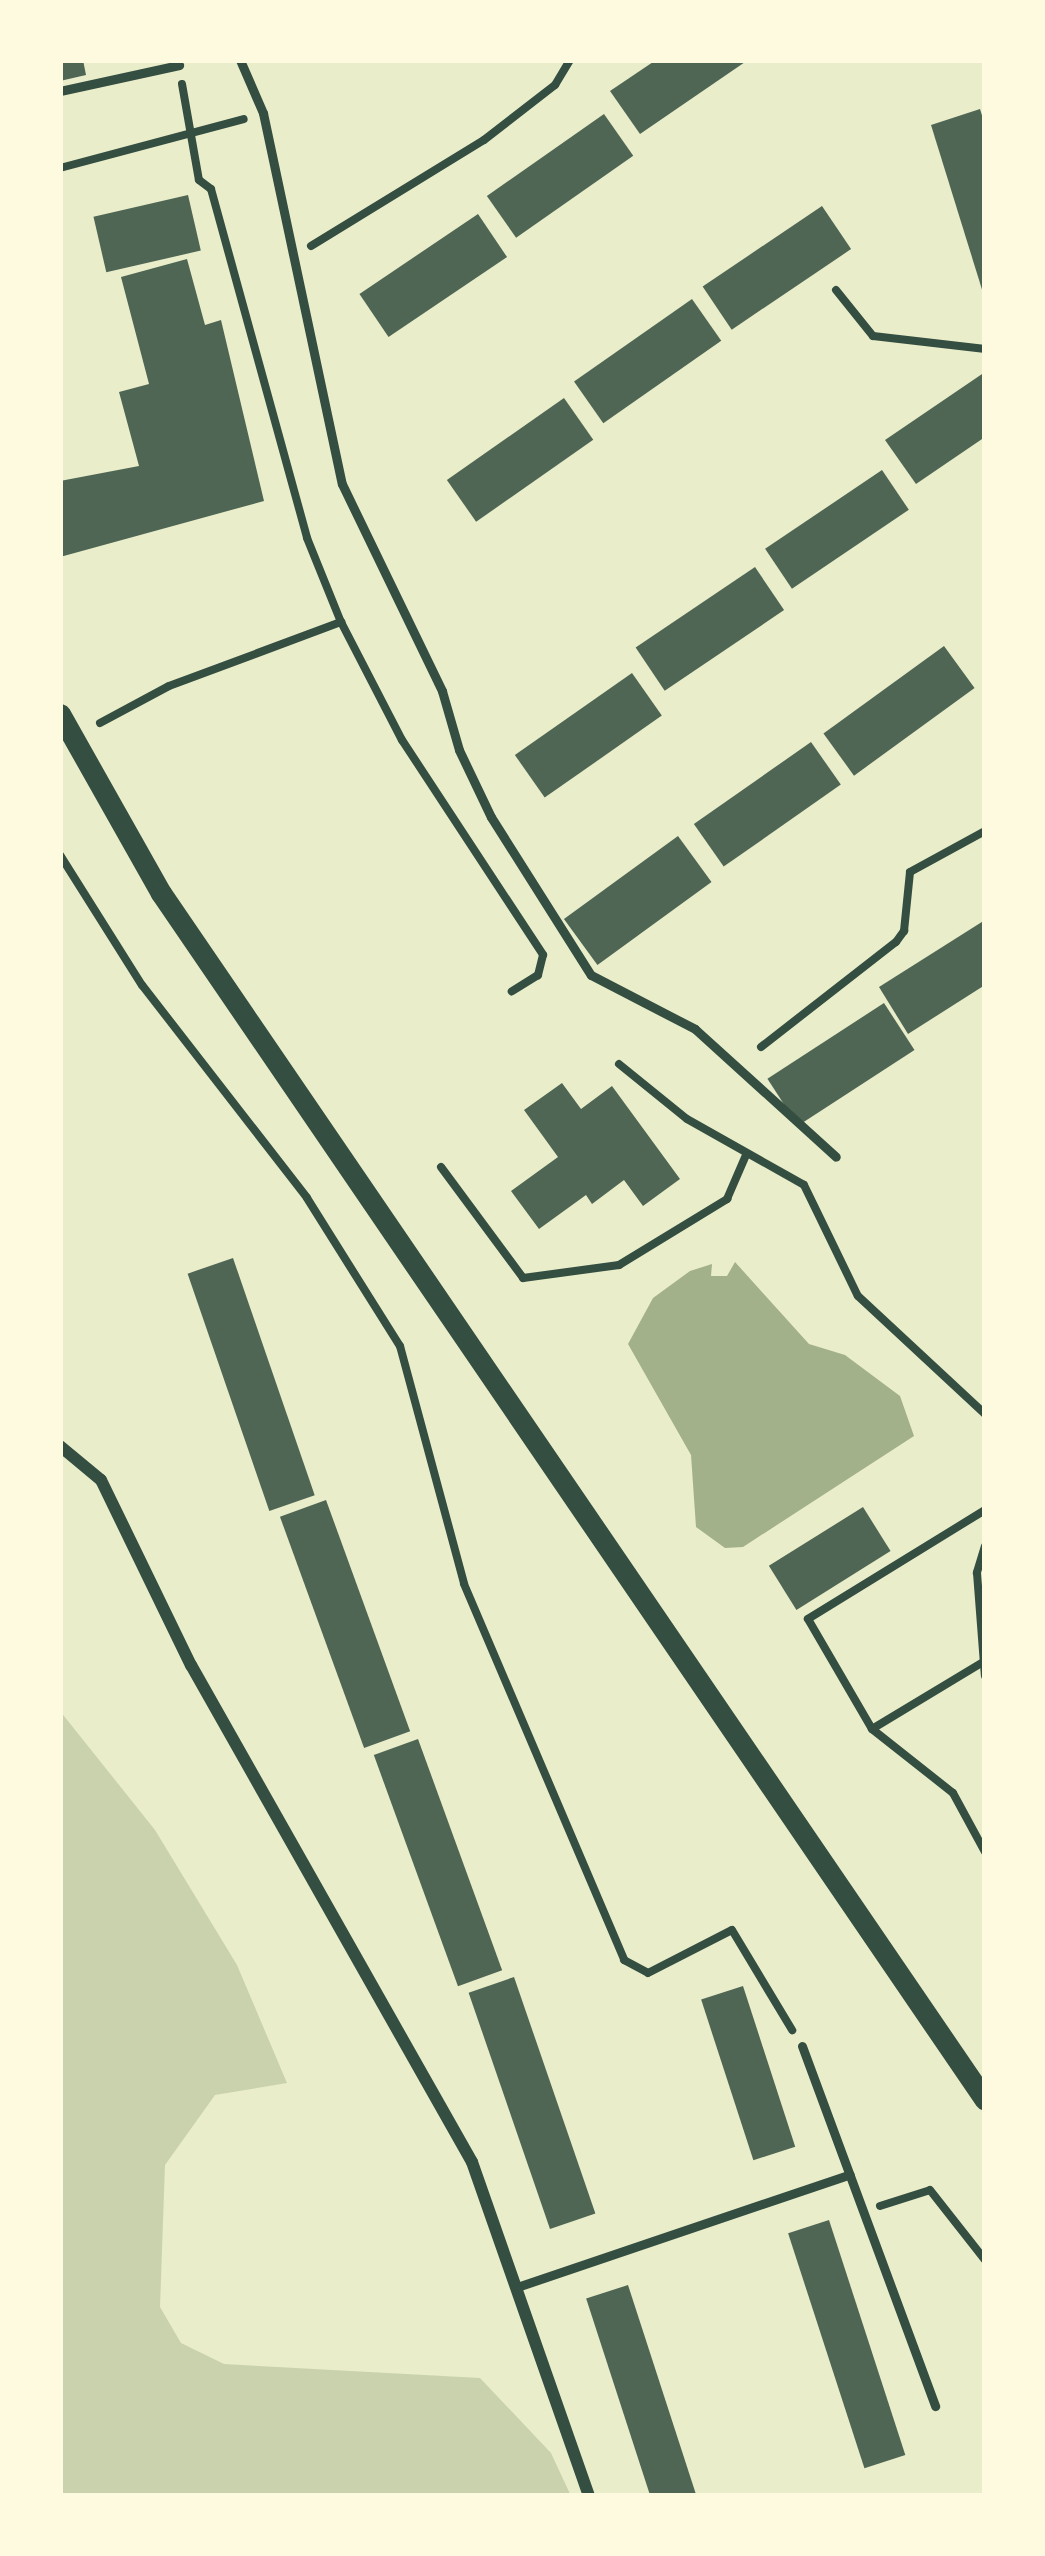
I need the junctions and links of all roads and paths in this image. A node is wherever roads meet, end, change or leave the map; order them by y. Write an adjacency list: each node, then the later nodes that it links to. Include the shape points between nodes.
1 (240, 60): 5 (lane)
2 (570, 60): 7 (path, via 555,85 484,140)
3 (178, 65): 4 (lane); 10 (path, via 199,180 212,188 301,516)
4 (60, 91)
5 (263, 113): 6 (path); 7 (lane)
6 (60, 169)
7 (294, 256): 19 (lane, via 360,535 442,692 475,784 550,920 591,975 695,1029)
8 (836, 290): 9 (path, via 873,335)
9 (985, 349)
10 (341, 622): 12 (path, via 169,686); 15 (path, via 402,740 543,955 538,975)
11 (60, 714): 30 (street, via 160,893)
12 (100, 723)
13 (985, 831): 16 (path, via 910,872 896,942)
14 (60, 855): 29 (path, via 142,985 307,1198 400,1346 464,1584 624,1960 648,1972 732,1930)
15 (512, 992)
16 (760, 1047)
17 (619, 1064): 18 (path)
18 (746, 1155): 20 (path, via 727,1199 619,1265 523,1279); 21 (path, via 804,1185 857,1296)
19 (836, 1157)
20 (441, 1167)
21 (985, 1414)
22 (60, 1446): 34 (street, via 101,1480 190,1665 472,2162)
23 (985, 1510): 27 (path, via 808,1619)
24 (985, 1546): 25 (path, via 977,1573)
25 (983, 1662): 26 (path); 27 (path)
26 (985, 1676)
27 (872, 1729): 28 (path, via 953,1793)
28 (985, 1852)
29 (802, 2047): 31 (lane)
30 (985, 2100)
31 (850, 2174): 32 (lane); 34 (lane)
32 (867, 2211): 33 (path, via 930,2190); 35 (lane)
33 (985, 2260)
34 (520, 2286): 36 (street, via 564,2442)
35 (935, 2406)
36 (589, 2496)

